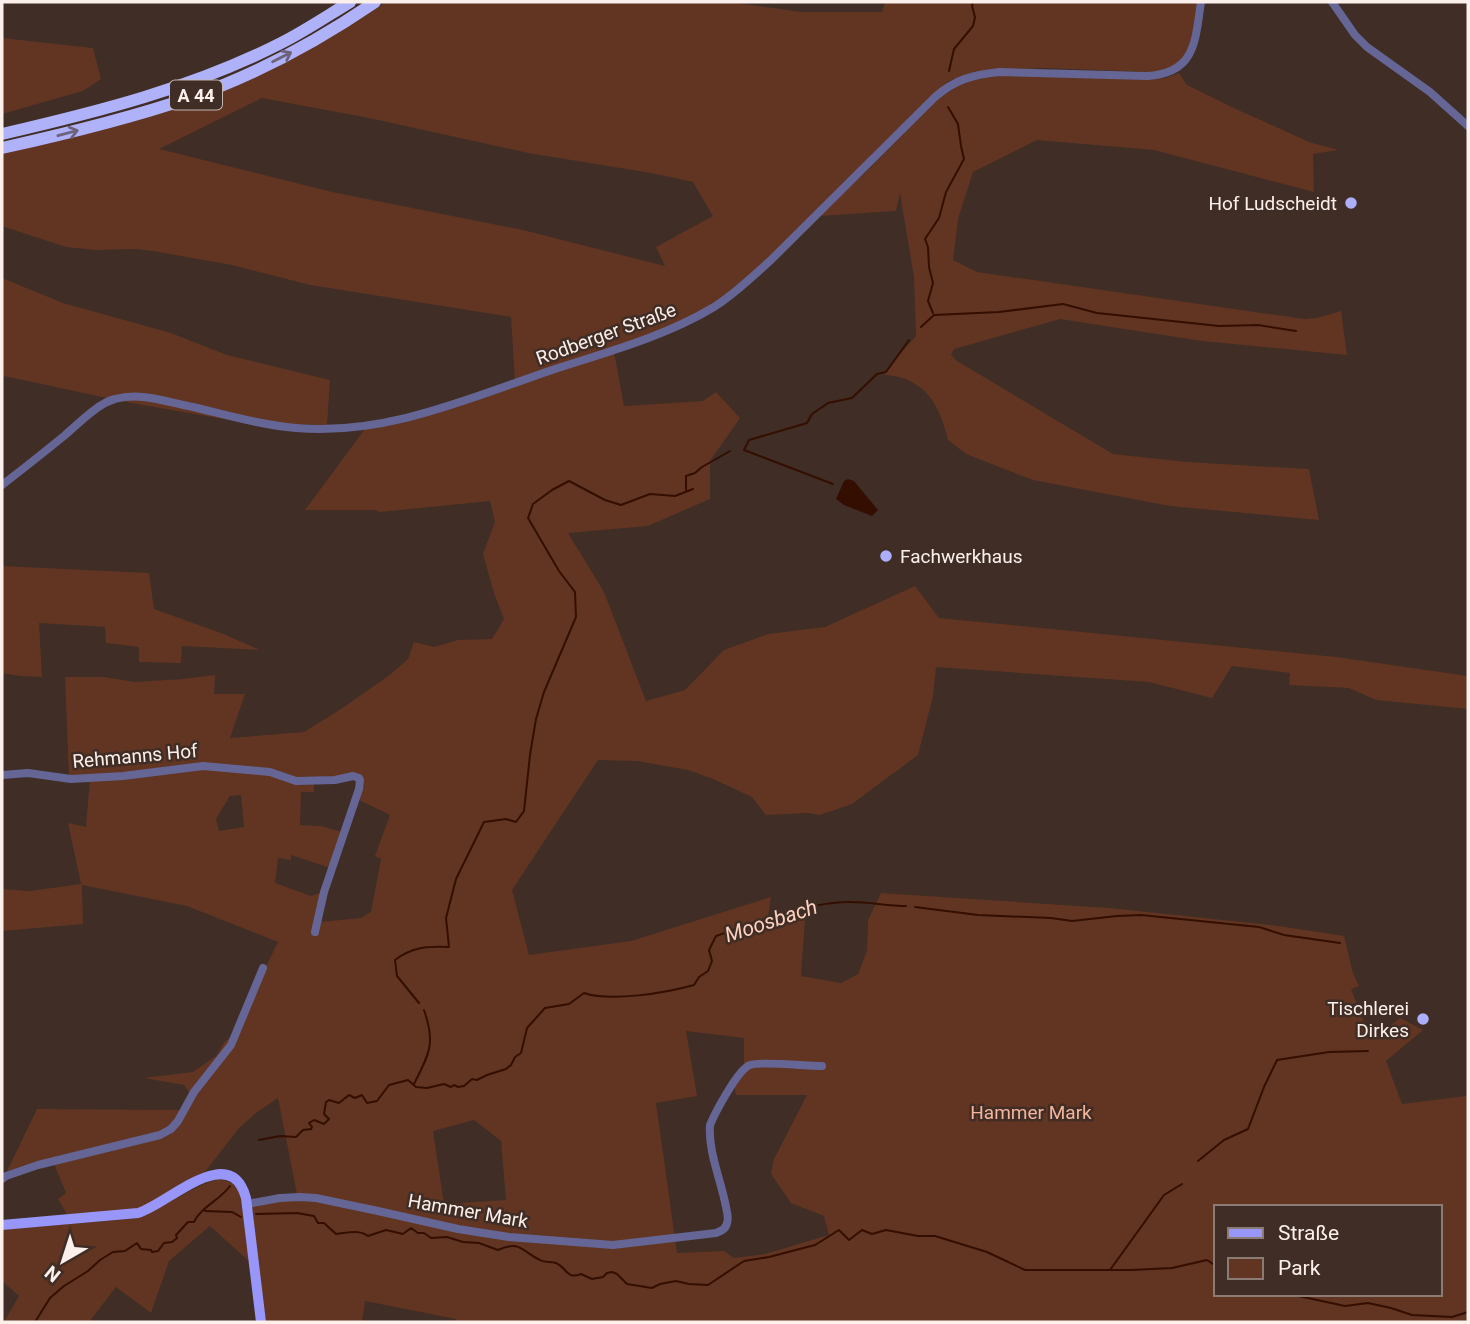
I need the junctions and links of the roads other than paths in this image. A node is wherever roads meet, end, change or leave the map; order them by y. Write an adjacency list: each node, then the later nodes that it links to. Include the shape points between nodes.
1 (350, 2): 6 (highway, A 44, via 282,43 195,80 128,103)
2 (375, 2): 7 (highway, A 44, one-way to 2, via 190,97 288,54)
3 (1201, 2): 8 (street, Rodberger Straße, via 1192,50 1179,66 1162,74 999,72 951,85 771,260 714,306 676,327 426,413 339,429 296,428 143,397 111,400)
4 (1332, 2): 5 (street, via 1362,42)
5 (1468, 126)
6 (2, 134)
7 (2, 148)
8 (2, 485)
9 (2, 775): 10 (street, Rehmanns Hof, via 71,779 203,766 270,772 296,781 359,778)
10 (315, 932)
11 (263, 968): 13 (street, via 231,1045 171,1129)
12 (822, 1066): 14 (street, Hammer Mark, via 758,1063 746,1066 736,1078 710,1125 728,1220 716,1233 613,1245 458,1229 316,1198)
13 (2, 1179)
14 (247, 1204): 15 (main road, via 237,1179 216,1174 142,1212); 16 (main road)
15 (2, 1225)
16 (261, 1322)

